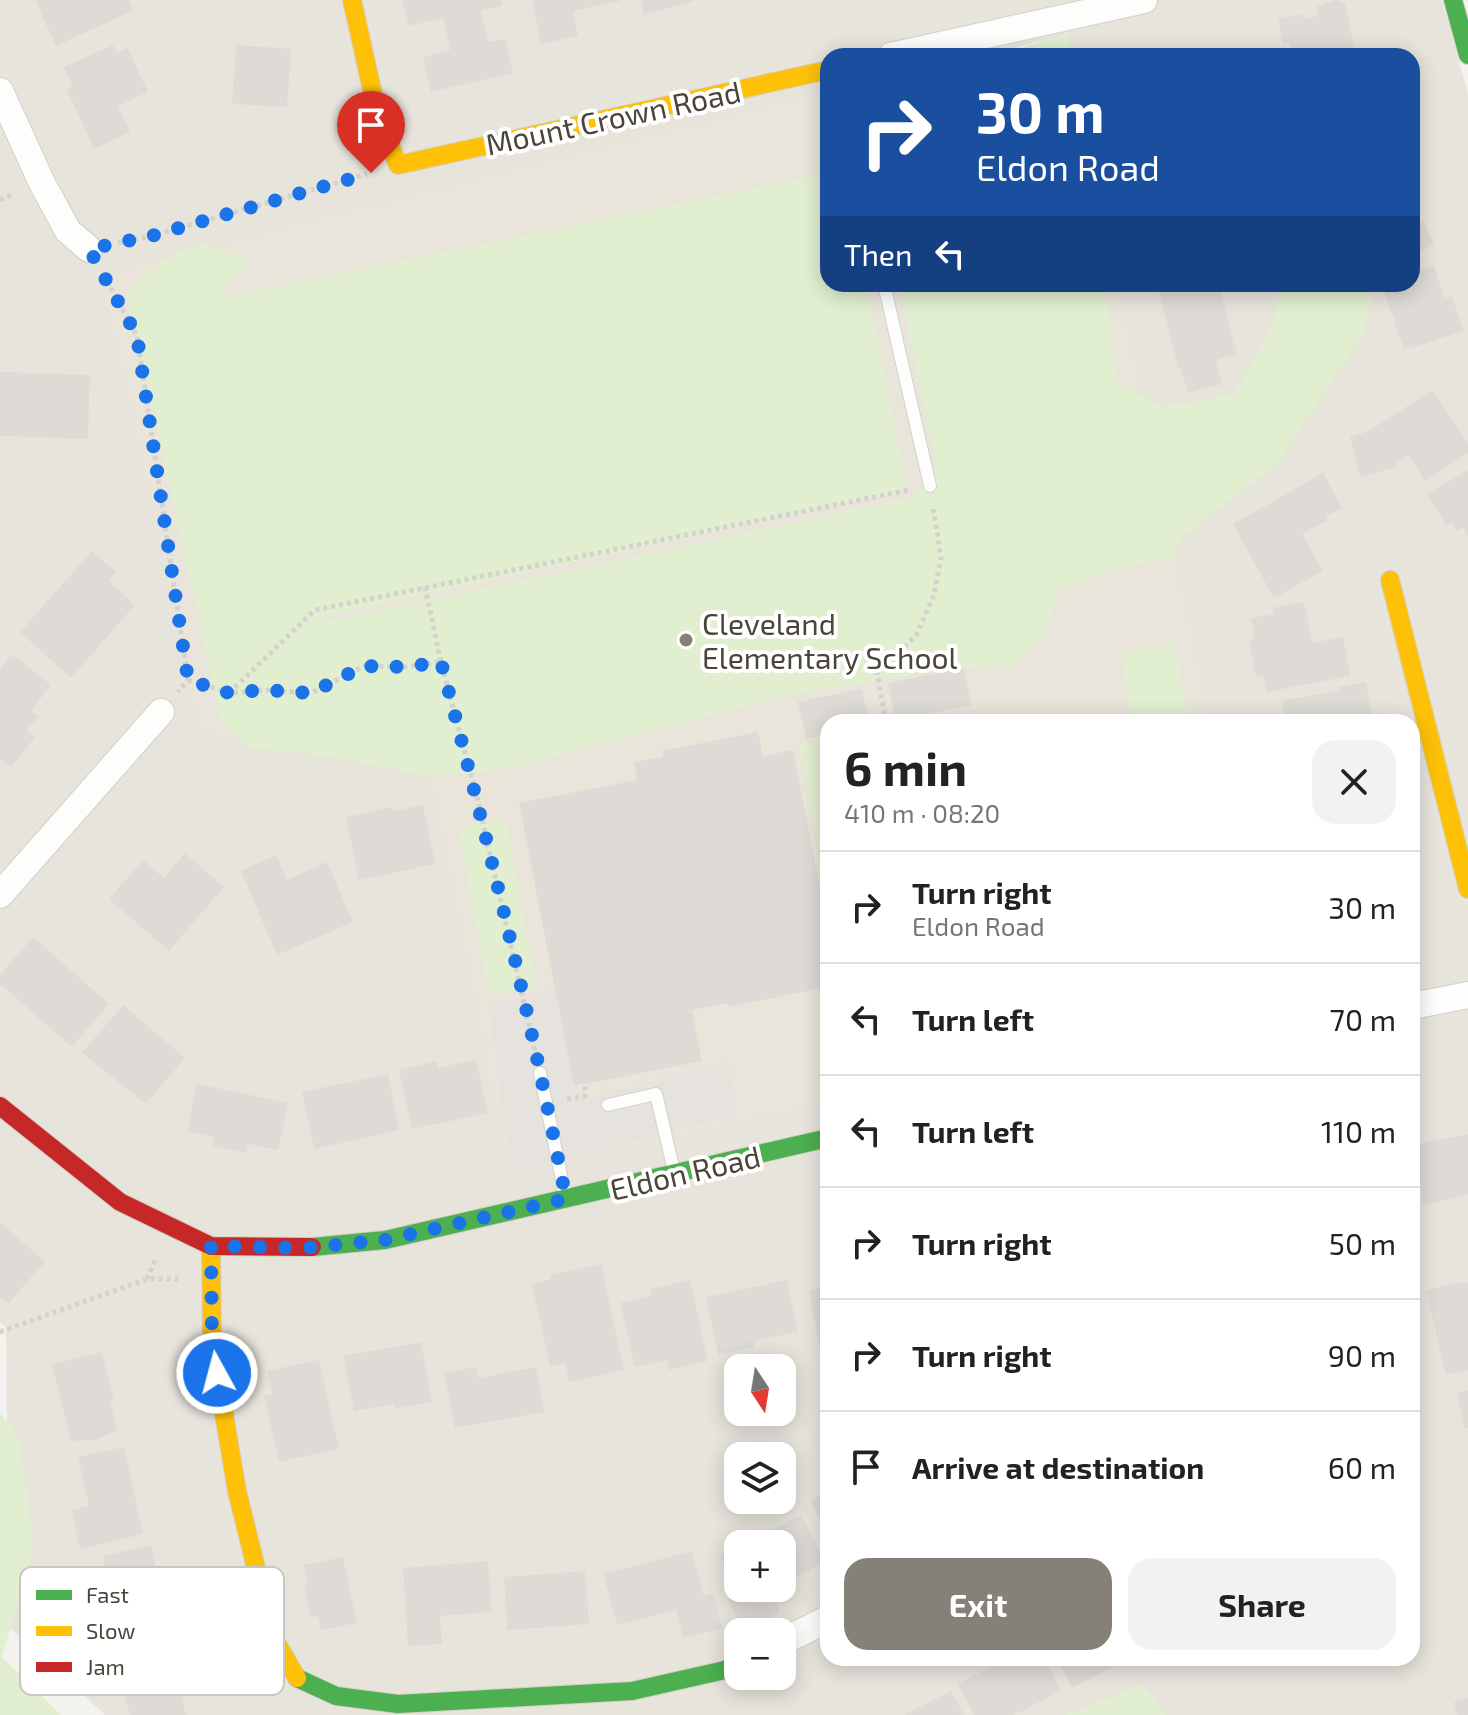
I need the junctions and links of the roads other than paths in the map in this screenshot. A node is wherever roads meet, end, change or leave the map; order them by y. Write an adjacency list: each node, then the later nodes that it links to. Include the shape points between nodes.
1 (352, 0): 6 (street, Mount Crown Road, via 377,112 398,165)
2 (1144, 0): 4 (street)
3 (1453, 0): 5 (street)
4 (927, 48)
5 (1468, 55)
6 (820, 72)
7 (0, 91): 8 (street, via 68,231)
8 (89, 249)
9 (886, 292): 10 (lane)
10 (930, 486)
11 (1390, 580): 13 (street)
12 (161, 712): 14 (street)
13 (1468, 889)
14 (0, 895)
15 (1468, 995): 16 (street)
16 (1420, 1004)
17 (540, 1073): 22 (lane)
18 (608, 1105): 21 (lane, via 656,1094)
19 (0, 1106): 23 (street, via 120,1202)
20 (820, 1140): 21 (street, Eldon Road)
21 (675, 1174): 22 (street, Eldon Road)
22 (566, 1199): 23 (street, Eldon Road, via 385,1240 304,1248)
23 (211, 1246): 24 (street, via 212,1343)
24 (256, 1567)
25 (820, 1623): 26 (street)
26 (796, 1635)
27 (284, 1656): 28 (street, via 298,1680 336,1696 398,1704 632,1691)
28 (724, 1670)

